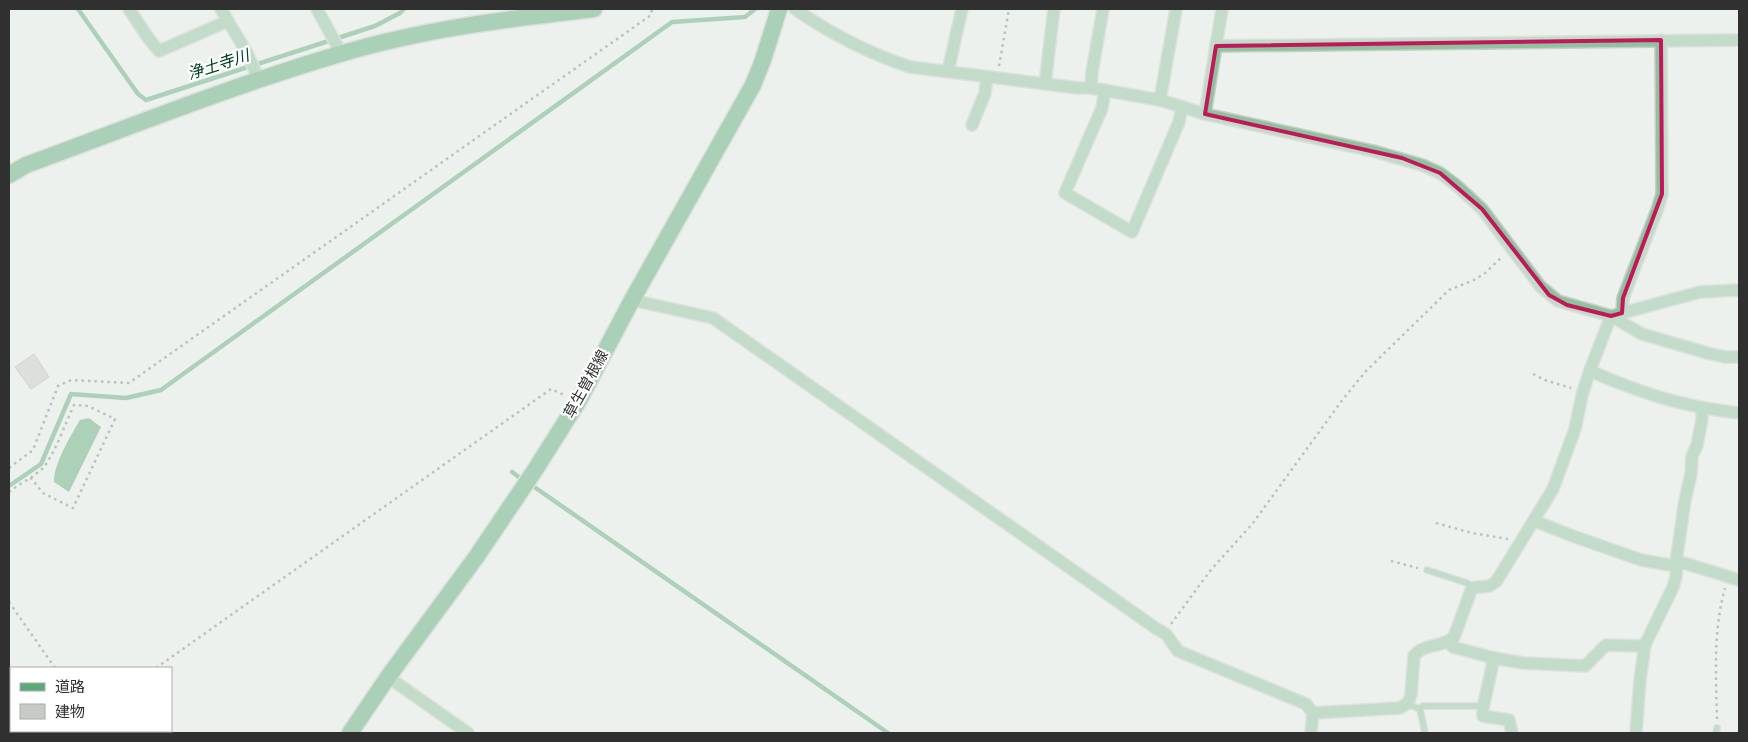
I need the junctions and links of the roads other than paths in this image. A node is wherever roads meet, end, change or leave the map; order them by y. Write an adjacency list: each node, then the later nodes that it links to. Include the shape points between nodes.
1 (129, 9): 12 (street, via 159,50)
2 (221, 9): 12 (street)
3 (317, 9): 16 (street)
4 (594, 9): 16 (main road, via 478,23)
5 (779, 9): 29 (main road, 草生曽根線, via 753,85)
6 (795, 9): 17 (street, via 848,42 883,58 910,67)
7 (962, 9): 17 (street)
8 (1054, 9): 20 (street)
9 (1103, 9): 21 (street)
10 (1176, 9): 23 (street)
11 (1222, 9): 15 (street)
12 (228, 21): 19 (street)
13 (1661, 40): 14 (street); 15 (street); 30 (street, via 1662,194)
14 (1739, 40)
15 (1216, 46): 25 (street)
16 (341, 53): 19 (main road)
17 (948, 71): 18 (street)
18 (992, 77): 20 (street); 26 (street)
19 (259, 80): 27 (main road, via 26,165)
20 (1045, 84): 21 (street)
21 (1091, 88): 22 (street)
22 (1105, 90): 23 (street); 24 (street, via 1102,108 1065,192 1132,232 1179,122)
23 (1160, 100): 24 (street)
24 (1182, 107): 25 (street)
25 (1205, 114): 30 (street, via 1374,151 1440,172 1482,209 1540,286 1558,301)
26 (972, 125)
27 (9, 175)
28 (1739, 290): 30 (street, via 1700,292)
29 (632, 300): 43 (main road, 草生曽根線, via 578,402 534,470 477,556); 47 (street, via 713,318 1166,634 1178,651 1296,699)
30 (1616, 315): 31 (street, via 1628,326 1656,338 1707,353); 32 (street)
31 (1739, 357)
32 (1590, 370): 33 (street, via 1634,390); 35 (street, via 1575,429 1556,480)
33 (1702, 409): 34 (street); 36 (street)
34 (1739, 413)
35 (1534, 520): 36 (street, via 1640,560); 39 (street, via 1496,582)
36 (1676, 566): 38 (street, via 1684,563); 41 (street, via 1673,587)
37 (1427, 570): 39 (lane)
38 (1734, 578)
39 (1472, 588): 40 (street, via 1454,637)
40 (1449, 642): 42 (street, via 1453,647); 44 (street, via 1420,650 1414,656 1411,695)
41 (1645, 645): 42 (street, via 1606,644 1585,666); 53 (street)
42 (1494, 658): 45 (street)
43 (388, 677): 48 (main road, 草生曽根線); 49 (street)
44 (1407, 704): 46 (lane); 47 (street, via 1400,708)
45 (1483, 708): 46 (lane, via 1423,706); 52 (street, via 1482,716 1509,720)
46 (1420, 709): 51 (lane)
47 (1313, 713): 50 (street)
48 (350, 733)
49 (468, 733)
50 (1311, 733)
51 (1425, 733)
52 (1512, 733)
53 (1636, 733)

